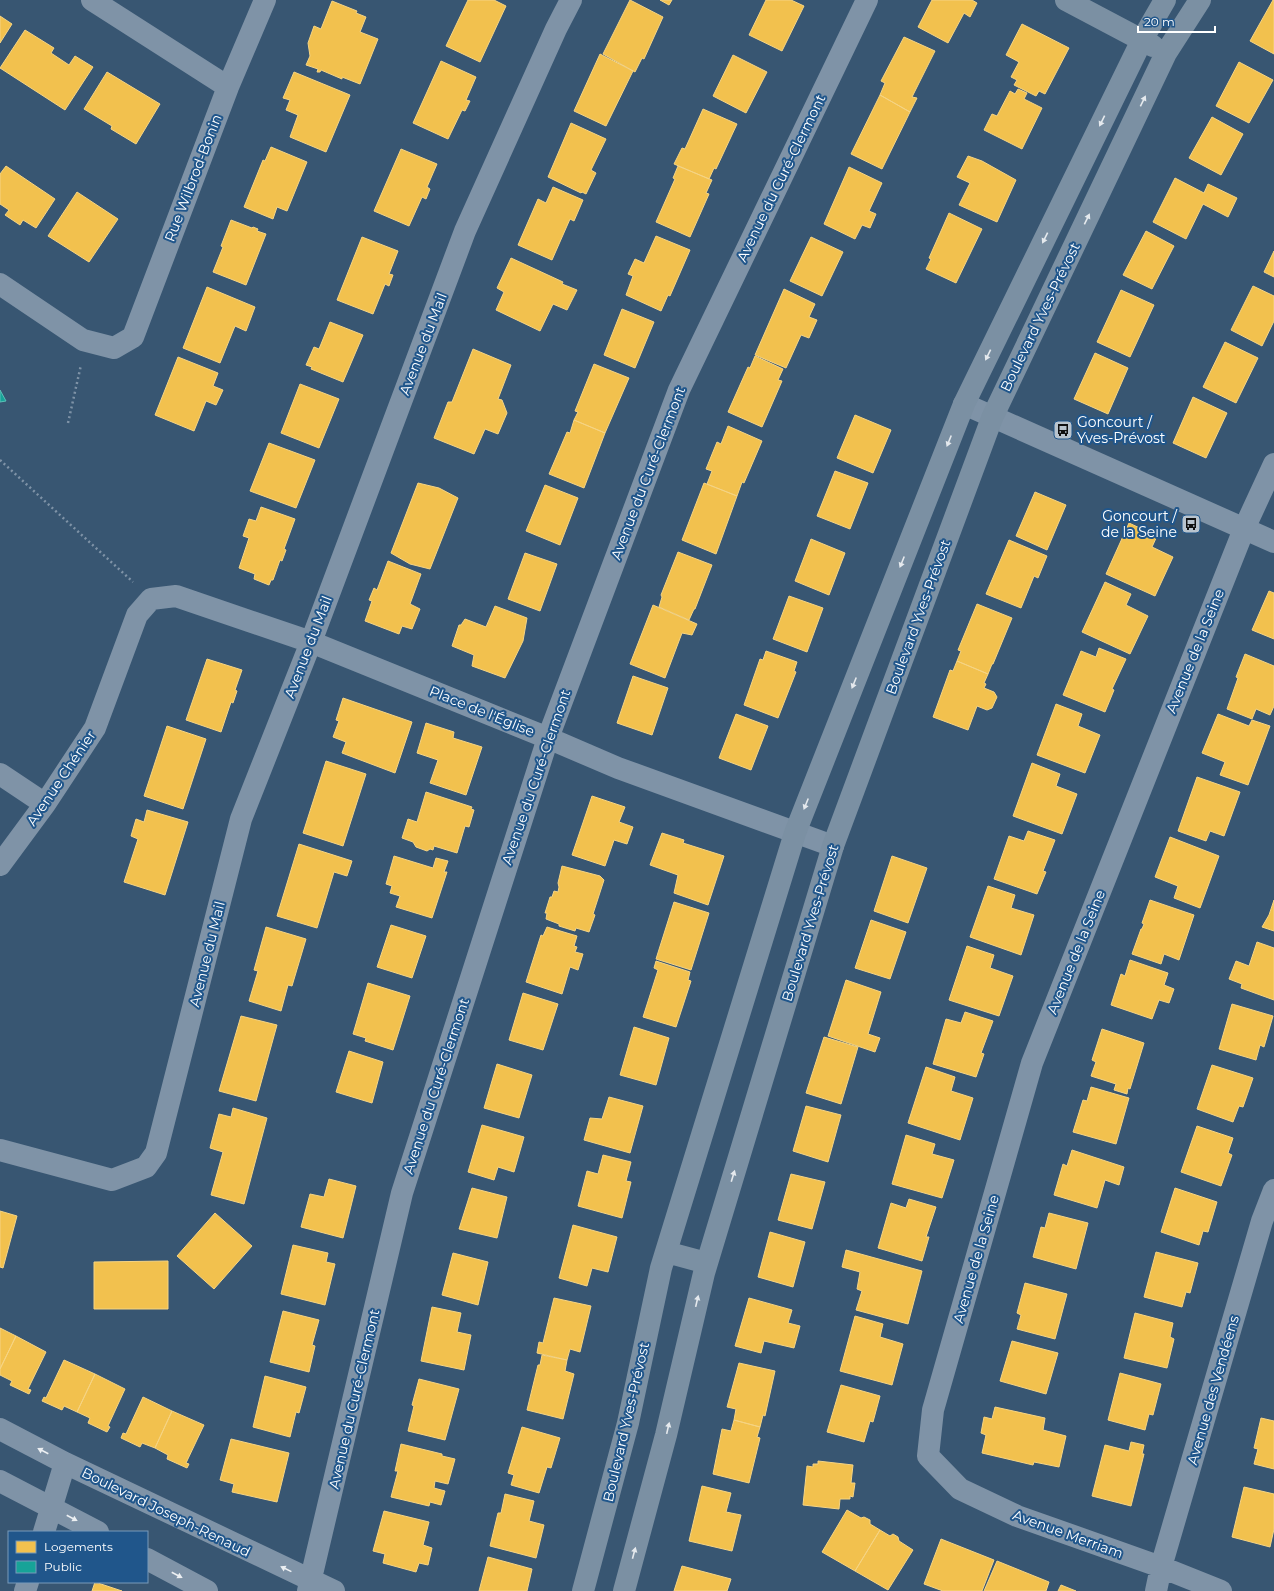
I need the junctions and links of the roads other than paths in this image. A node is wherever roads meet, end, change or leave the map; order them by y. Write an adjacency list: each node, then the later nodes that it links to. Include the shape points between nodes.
1 (92, 0): 10 (street)
2 (265, 0): 10 (street, Rue Wilbrod-Bonin)
3 (571, 0): 18 (street, Avenue du Mail, via 465,232)
4 (867, 0): 19 (street, Avenue du Curé-Clermont, via 680,390)
5 (1066, 0): 8 (street)
6 (1165, 0): 8 (street, Boulevard Yves-Prévost)
7 (1200, 0): 9 (street, Boulevard Yves-Prévost)
8 (1142, 40): 9 (street); 12 (street, Boulevard Yves-Prévost, one-way to 12)
9 (1166, 53): 13 (street, Boulevard Yves-Prévost, one-way to 9)
10 (228, 87): 11 (street, Rue Wilbrod-Bonin, via 133,337 114,348 83,340)
11 (0, 284)
12 (964, 404): 13 (street); 22 (street, Boulevard Yves-Prévost, one-way to 22)
13 (992, 418): 15 (street); 23 (street, Boulevard Yves-Prévost)
14 (1274, 464): 15 (street, Avenue de la Seine)
15 (1244, 528): 16 (street); 30 (street, Avenue de la Seine, via 1032,1063 933,1410)
16 (1274, 542)
17 (151, 599): 18 (street, Place de l'Église, via 176,596); 21 (street, Avenue Chénier, via 137,615 95,728)
18 (311, 642): 19 (street, Place de l'Église); 25 (street, Avenue du Mail, via 241,819 156,1153 146,1167 112,1180)
19 (548, 738): 22 (street, Place de l'Église, via 618,768); 38 (street, Avenue du Curé-Clermont, via 402,1193)
20 (0, 774): 21 (street)
21 (45, 804): 24 (street, Avenue Chénier)
22 (795, 833): 23 (street, Place de l'Église); 27 (street, Boulevard Yves-Prévost)
23 (833, 846): 28 (street, Boulevard Yves-Prévost, one-way to 23)
24 (0, 865)
25 (0, 1150)
26 (1274, 1190): 37 (street, Avenue des Vendéens, via 1262,1221)
27 (666, 1252): 28 (street); 41 (street, Boulevard Yves-Prévost, via 628,1423)
28 (707, 1263): 42 (street, Boulevard Yves-Prévost, one-way to 28, via 666,1435)
29 (0, 1429): 31 (street, Boulevard Joseph-Renaud, one-way to 29)
30 (928, 1456): 37 (street, Avenue Merriam, via 960,1490 1017,1516)
31 (65, 1463): 33 (street); 38 (street, Boulevard Joseph-Renaud, one-way to 31)
32 (0, 1481): 33 (street)
33 (52, 1507): 34 (street); 35 (street, one-way to 35)
34 (44, 1531)
35 (96, 1531)
36 (148, 1560): 39 (street, one-way to 39)
37 (1161, 1567): 43 (street, Avenue des Vendéens); 44 (street, Avenue Merriam)
38 (309, 1586): 40 (street, Boulevard Joseph-Renaud)
39 (207, 1591)
40 (334, 1591)
41 (583, 1591)
42 (624, 1591)
43 (1156, 1591)
44 (1221, 1591)

